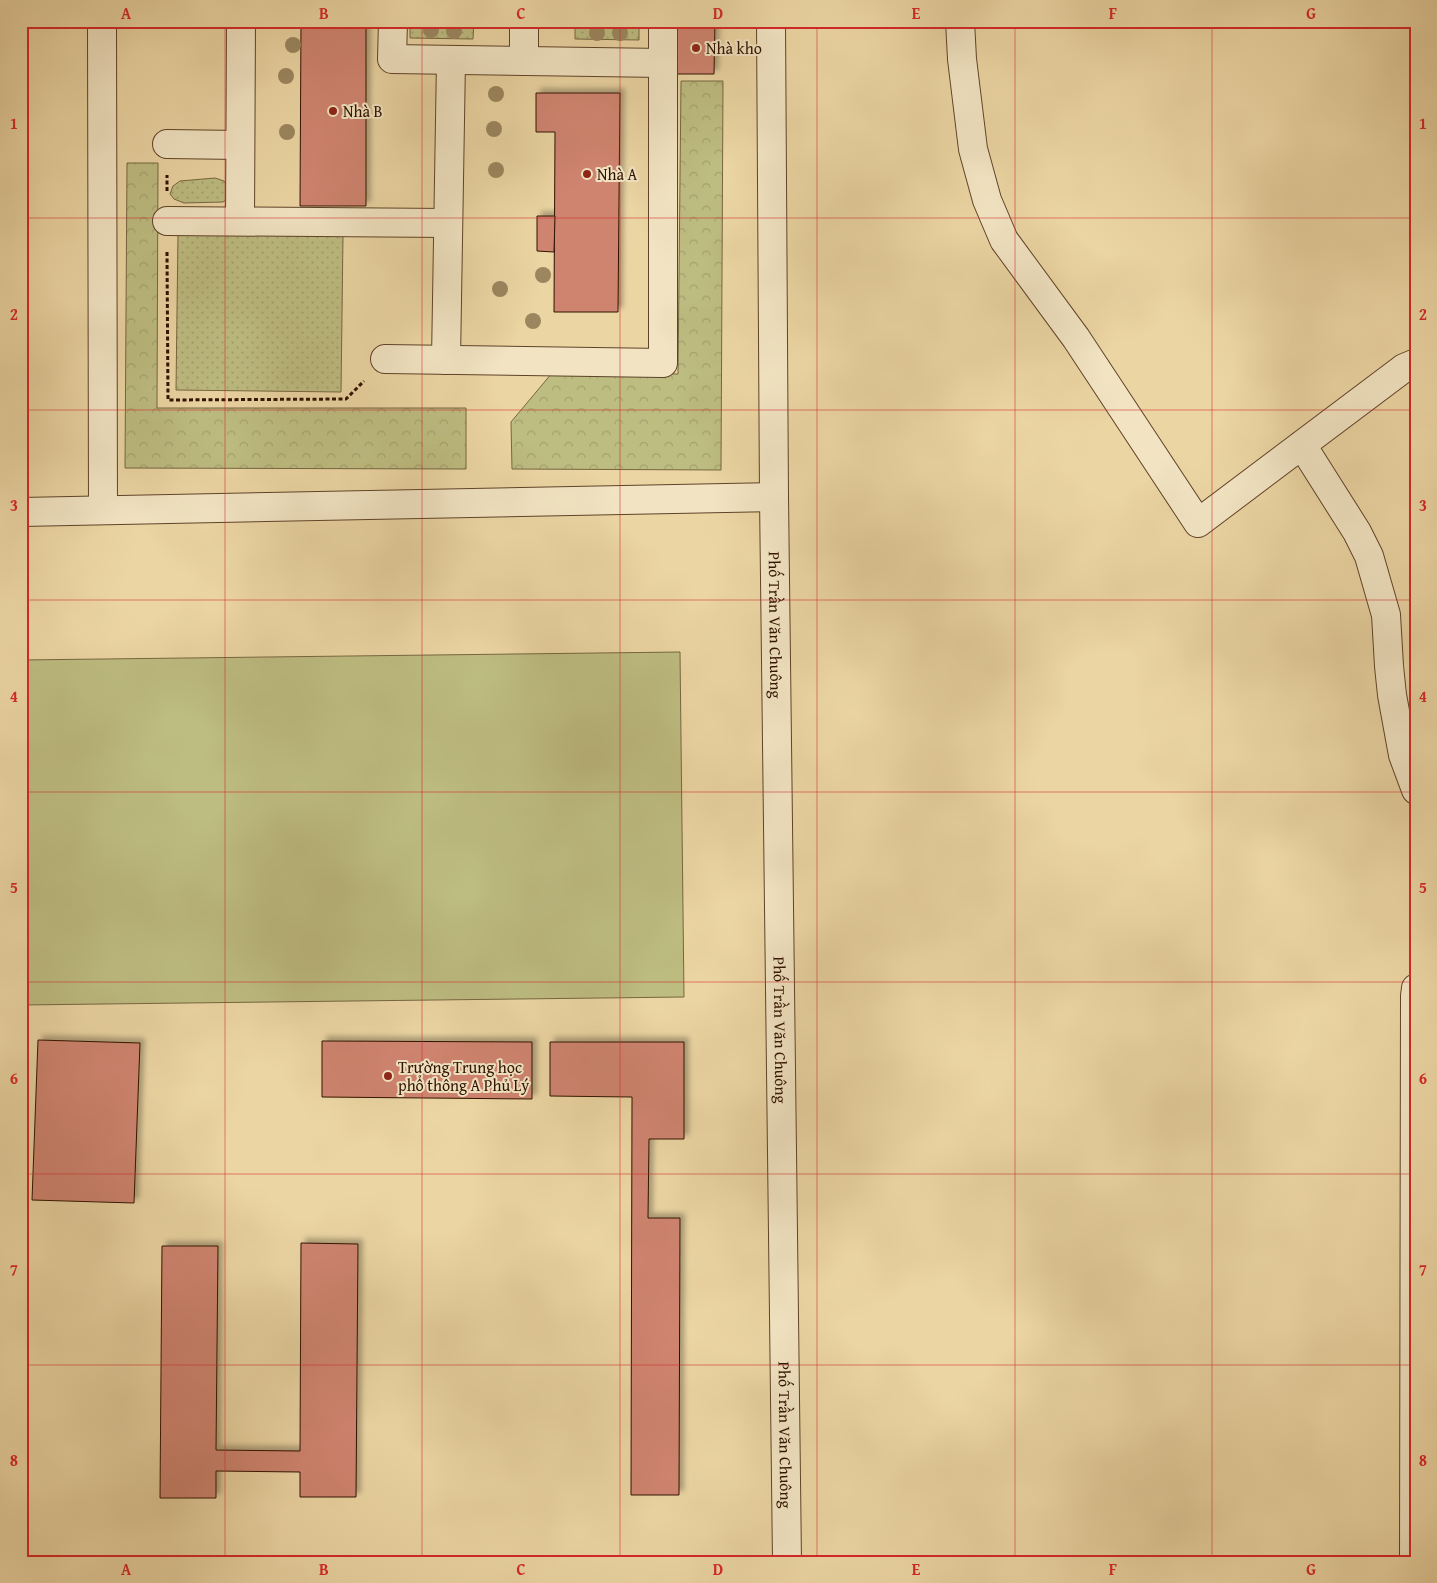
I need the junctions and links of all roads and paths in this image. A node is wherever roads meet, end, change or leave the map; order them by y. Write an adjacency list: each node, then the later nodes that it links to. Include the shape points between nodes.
1 (102, 21): 21 (street)
2 (241, 21): 12 (street)
3 (393, 21): 8 (street, via 392,59)
4 (524, 21): 9 (street)
5 (663, 21): 10 (street)
6 (771, 21): 20 (street, Phố Trần Văn Chuông)
7 (960, 21): 19 (street, via 973,149 987,200 1004,240 1076,338 1198,523)
8 (451, 60): 9 (street); 15 (street)
9 (524, 61): 10 (street)
10 (663, 63): 17 (street, via 663,363)
11 (167, 144): 12 (street); 13 (path)
12 (240, 146): 14 (street)
13 (167, 221): 14 (street); 16 (path, via 168,400 346,399)
14 (240, 221): 15 (street)
15 (448, 223): 17 (street)
16 (385, 359): 17 (street)
17 (446, 360)
18 (1416, 363): 19 (street, via 1404,368)
19 (1302, 445): 23 (street, via 1369,556 1386,615 1388,666 1403,755)
20 (774, 497): 21 (street); 26 (street, Phố Trần Văn Chuông)
21 (103, 510): 22 (street)
22 (21, 512)
23 (1416, 790)
24 (1416, 988): 25 (street)
25 (1415, 1274): 27 (street)
26 (787, 1562)
27 (1414, 1562)

